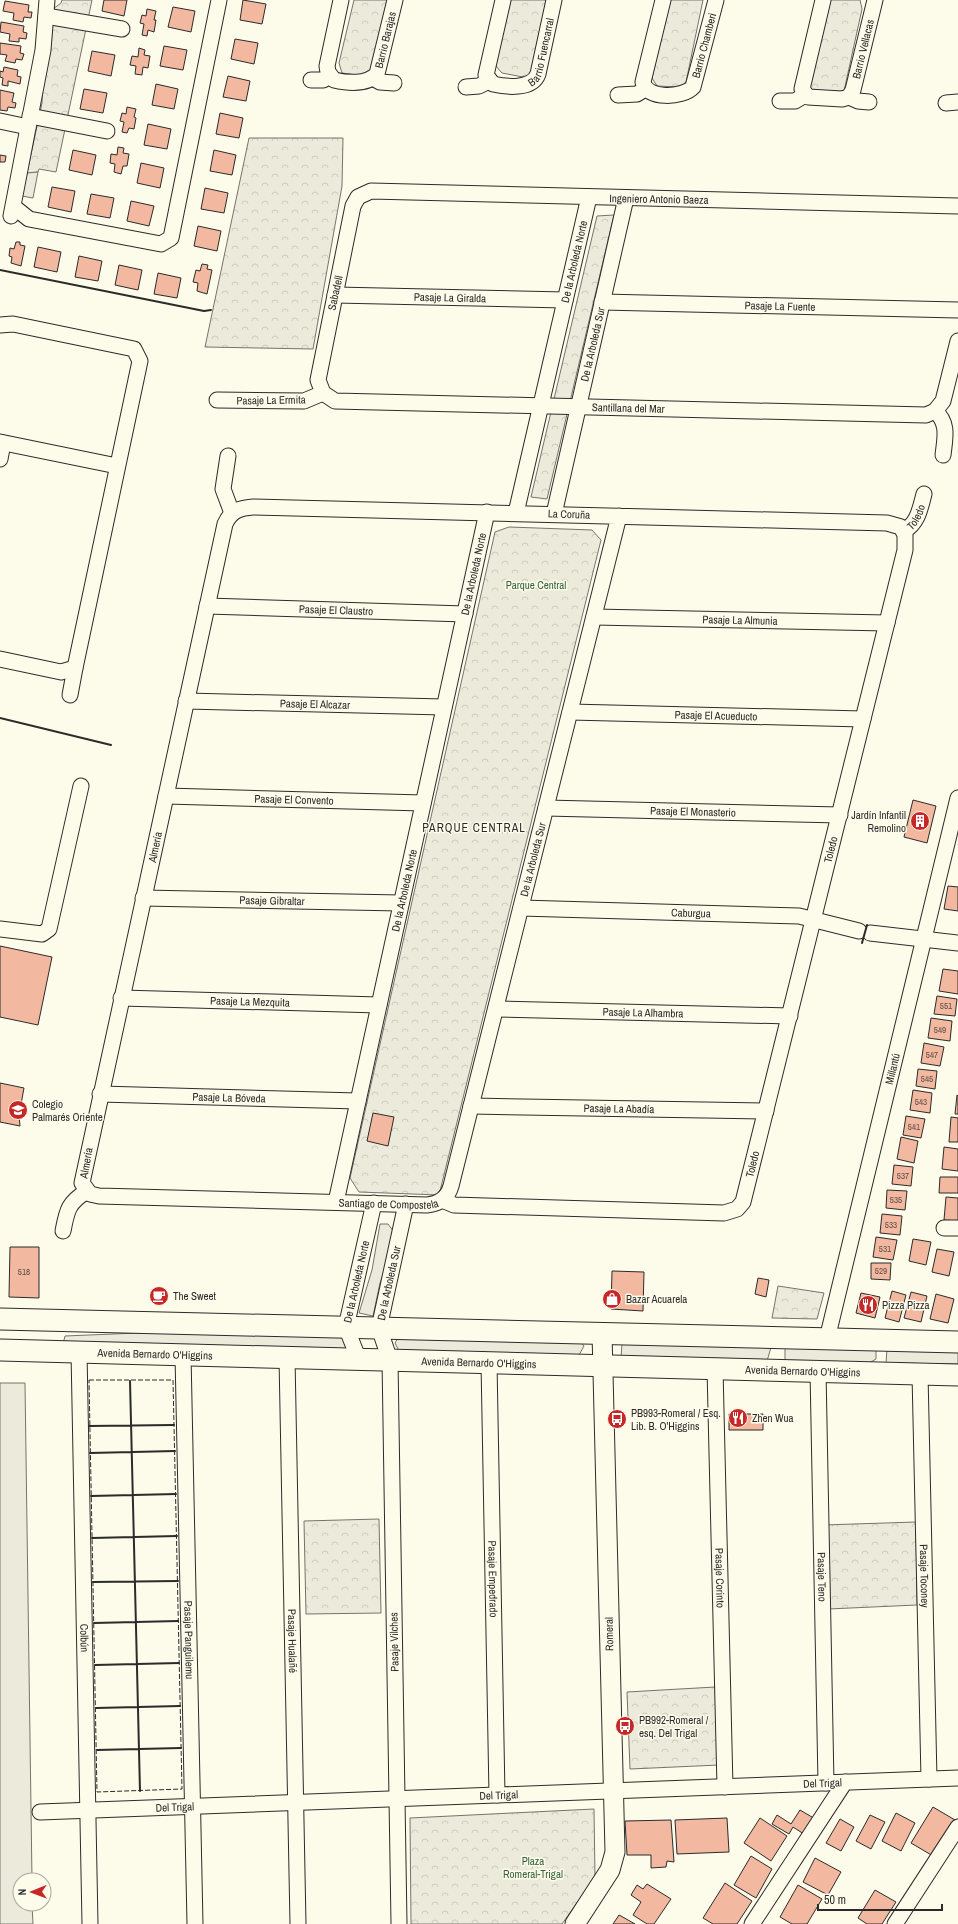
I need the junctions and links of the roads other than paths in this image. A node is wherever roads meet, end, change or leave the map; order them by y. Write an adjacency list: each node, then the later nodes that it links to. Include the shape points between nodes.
1 (47, 0): 11 (street)
2 (219, 0): 26 (street, via 171,238 161,244 29,219 12,212)
3 (341, 0): 13 (street, via 327,66)
4 (395, 0): 14 (street, Barrio Barajas, via 378,70)
5 (503, 0): 16 (street, via 486,72)
6 (554, 0): 16 (street, Barrio Fuencarral, via 536,79 525,85 497,85)
7 (663, 0): 19 (street, via 644,78)
8 (716, 0): 19 (street, Barrio Chamberi, via 693,88 678,95 652,94)
9 (823, 0): 20 (street, via 802,85)
10 (874, 0): 22 (street, Barrio Vellacas, via 853,90)
11 (46, 16): 12 (street); 26 (street, via 43,50)
12 (122, 29)
13 (330, 76): 14 (street, Barrio Barajas, via 339,81 363,82); 15 (street, Barrio Barajas, via 323,80)
14 (373, 78): 17 (street, Barrio Barajas, via 380,82)
15 (311, 80)
16 (489, 81): 18 (street)
17 (394, 83)
18 (466, 88)
19 (645, 89): 21 (street, via 637,94)
20 (805, 94): 22 (street, via 812,98); 23 (street, via 795,100)
21 (618, 96)
22 (849, 97): 24 (street, via 858,102)
23 (780, 102)
24 (869, 102)
25 (0, 121): 26 (street)
26 (29, 121): 27 (street)
27 (106, 131)
28 (361, 194): 29 (street, Ingeniero Antonio Baeza, via 371,191); 32 (street, Sabadell, via 353,206)
29 (589, 197): 30 (street, Ingeniero Antonio Baeza); 33 (street, De la Arboleda Norte)
30 (626, 198): 31 (street, Ingeniero Antonio Baeza); 34 (street, De la Arboleda Sur)
31 (958, 206)
32 (335, 295): 33 (street, Pasaje La Giralda); 38 (street, Sabadell, via 318,373 319,387)
33 (565, 300): 40 (street, De la Arboleda Norte)
34 (602, 302): 35 (street, Pasaje La Fuente); 41 (street, De la Arboleda Sur)
35 (958, 310)
36 (1, 325): 47 (street, via 13,324 134,349 140,361)
37 (958, 341): 42 (street, via 945,396)
38 (323, 393): 39 (street, Pasaje La Ermita, via 304,401); 40 (street, Santillana del Mar, via 335,401)
39 (217, 400)
40 (541, 406): 41 (street, Santillana del Mar); 51 (street, De la Arboleda Norte)
41 (579, 407): 42 (street, Santillana del Mar, via 921,415); 52 (street, De la Arboleda Sur)
42 (936, 411): 44 (street, via 945,426)
43 (2, 443): 46 (street); 47 (street)
44 (943, 455)
45 (228, 456): 50 (street, via 223,489)
46 (0, 459)
47 (117, 466): 60 (street)
48 (924, 494): 54 (street, Toledo, via 917,519)
49 (487, 512): 50 (street, La Coruña, via 253,507); 51 (street, La Coruña); 56 (street, De la Arboleda Norte)
50 (232, 513): 55 (street, Almería, via 225,524)
51 (516, 513): 52 (street, La Coruña)
52 (554, 514): 53 (street, La Coruña)
53 (619, 516): 54 (street, La Coruña, via 887,522 896,524); 57 (street, De la Arboleda Sur)
54 (904, 531): 58 (street, Toledo, via 905,550)
55 (207, 606): 56 (street, Pasaje El Claustro); 62 (street, Almería)
56 (465, 614): 63 (street, De la Arboleda Norte)
57 (594, 617): 58 (street, Pasaje La Almunia); 64 (street, De la Arboleda Sur)
58 (887, 623): 65 (street, Toledo)
59 (0, 659): 60 (street, via 61,672)
60 (75, 668): 61 (street)
61 (70, 696)
62 (186, 701): 63 (street, Pasaje El Alcazar); 67 (street, Almería)
63 (444, 707): 69 (street, De la Arboleda Norte)
64 (570, 712): 65 (street, Pasaje El Acueducto); 70 (street, De la Arboleda Sur)
65 (863, 719): 71 (street, Toledo)
66 (81, 786): 77 (street, via 49,929 42,934)
67 (166, 796): 69 (street, Pasaje El Convento); 73 (street, Almería)
68 (958, 798): 72 (street, Millantú)
69 (423, 803): 74 (street, De la Arboleda Norte)
70 (546, 808): 71 (street, Pasaje El Monasterio); 75 (street, De la Arboleda Sur)
71 (840, 814): 76 (street, Toledo)
72 (953, 835): 78 (street, Millantú)
73 (143, 898): 74 (street, Pasaje Gibraltar); 80 (street, Almería)
74 (402, 903): 81 (street, De la Arboleda Norte)
75 (521, 908): 76 (street, Caburgua, via 794,916); 82 (street, De la Arboleda Sur)
76 (814, 919): 78 (street, Caburgua, via 865,932); 83 (street, Toledo)
77 (0, 928)
78 (923, 939): 79 (street, Caburgua); 103 (street, Millantú)
79 (958, 943)
80 (121, 998): 81 (street, Pasaje La Mezquita); 84 (street, Almería)
81 (379, 1005): 85 (street, De la Arboleda Norte)
82 (496, 1009): 83 (street, Pasaje La Alhambra); 86 (street, De la Arboleda Sur)
83 (790, 1016): 87 (street, Toledo)
84 (100, 1094): 85 (street, Pasaje La Bóveda); 89 (street, Almería, via 82,1176 82,1183)
85 (358, 1101): 88 (street, De la Arboleda Norte)
86 (471, 1106): 87 (street, Pasaje La Abadía); 90 (street, De la Arboleda Sur, via 450,1191)
87 (766, 1111): 95 (street, Toledo, via 745,1198)
88 (342, 1176): 91 (street, De la Arboleda Norte); 92 (street)
89 (87, 1191): 91 (street, Santiago de Compostela, via 99,1196); 96 (street, Almería, via 71,1203)
90 (442, 1200): 94 (street, Santiago de Compostela, via 433,1204); 95 (street, Santiago de Compostela, via 454,1205 724,1213)
91 (336, 1202): 92 (street, Santiago de Compostela)
92 (356, 1202): 93 (street, Santiago de Compostela)
93 (374, 1203): 94 (street, Santiago de Compostela); 99 (street, De la Arboleda Norte)
94 (406, 1204): 100 (street, De la Arboleda Sur)
95 (738, 1209)
96 (62, 1231)
97 (0, 1319): 98 (main road)
98 (84, 1321): 99 (main road); 107 (main road, via 64,1331)
99 (346, 1327): 100 (main road); 111 (street, De la Arboleda Norte)
100 (378, 1328): 101 (main road); 112 (street, De la Arboleda Sur)
101 (602, 1333): 102 (main road); 114 (street, Romeral)
102 (789, 1338): 103 (main road); 116 (main road, via 778,1349)
103 (828, 1339): 104 (main road)
104 (880, 1340): 105 (main road); 118 (main road, via 883,1356)
105 (958, 1342)
106 (0, 1350): 107 (main road, Avenida Bernardo O'Higgins)
107 (54, 1352): 108 (main road, Avenida Bernardo O'Higgins)
108 (79, 1352): 109 (main road, Avenida Bernardo O'Higgins); 131 (street, Colbún)
109 (183, 1355): 110 (main road, Avenida Bernardo O'Higgins); 130 (street, Pasaje Panguilemu)
110 (287, 1358): 111 (main road, Avenida Bernardo O'Higgins); 129 (street, Pasaje Hualañé)
111 (359, 1360): 112 (main road, Avenida Bernardo O'Higgins)
112 (390, 1360): 113 (main road, Avenida Bernardo O'Higgins); 128 (street, Pasaje Vilches)
113 (489, 1363): 114 (main road, Avenida Bernardo O'Higgins); 127 (street, Pasaje Empedrado)
114 (602, 1366): 115 (main road, Avenida Bernardo O'Higgins); 126 (street, Romeral)
115 (715, 1369): 116 (main road, Avenida Bernardo O'Higgins); 125 (street, Pasaje Corinto)
116 (771, 1370): 117 (main road, Avenida Bernardo O'Higgins)
117 (818, 1371): 118 (main road, Avenida Bernardo O'Higgins); 124 (street, Pasaje Teno)
118 (877, 1372): 119 (main road, Avenida Bernardo O'Higgins)
119 (920, 1374): 120 (main road, Avenida Bernardo O'Higgins); 122 (street, Pasaje Toconey)
120 (958, 1374)
121 (958, 1778): 122 (street, Del Trigal)
122 (929, 1779): 123 (street, Del Trigal)
123 (845, 1782): 124 (street, Del Trigal); 139 (street)
124 (826, 1783): 125 (street, Del Trigal)
125 (725, 1786): 126 (street, Del Trigal)
126 (613, 1791): 127 (street, Del Trigal); 138 (street, Romeral, via 613,1862)
127 (497, 1795): 128 (street, Del Trigal)
128 (397, 1798): 129 (street, Del Trigal); 137 (street, Pasaje Vilches)
129 (295, 1802): 130 (street, Del Trigal); 136 (street, Pasaje Hualañé)
130 (193, 1806): 131 (street, Del Trigal); 135 (street, Pasaje Panguilemu)
131 (88, 1810): 132 (street, Del Trigal); 134 (street, Colbún)
132 (40, 1812)
133 (958, 1827): 140 (street)
134 (90, 1924)
135 (195, 1924)
136 (298, 1924)
137 (399, 1924)
138 (575, 1924)
139 (752, 1924)
140 (895, 1924)

